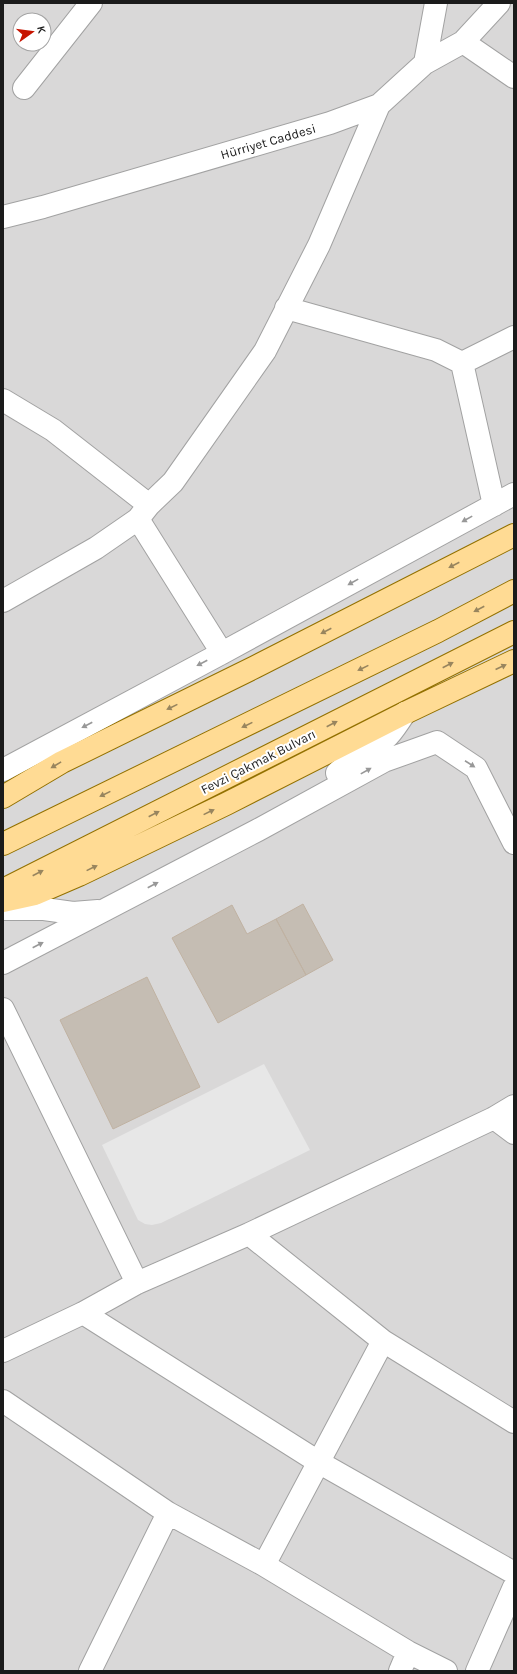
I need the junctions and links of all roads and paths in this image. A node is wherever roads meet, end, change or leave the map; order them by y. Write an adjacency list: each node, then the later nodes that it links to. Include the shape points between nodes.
1 (90, 3): 7 (street)
2 (436, 3): 5 (street)
3 (499, 3): 4 (street, Hürriyet Caddesi)
4 (463, 42): 5 (street, Hürriyet Caddesi); 6 (street)
5 (425, 63): 8 (street, Hürriyet Caddesi)
6 (514, 77)
7 (24, 88)
8 (379, 105): 9 (street, Hürriyet Caddesi, via 330,123); 10 (street, via 319,245)
9 (3, 217)
10 (286, 308): 12 (street, via 436,350); 16 (street, via 265,351 173,482)
11 (514, 337): 12 (street)
12 (462, 363): 15 (street)
13 (3, 400): 16 (street, via 53,430)
14 (514, 494): 15 (street)
15 (494, 505): 21 (street, one-way to 21)
16 (144, 512): 19 (street, via 96,548); 21 (street)
17 (514, 535): 25 (main road, one-way to 25, via 62,762)
18 (514, 591): 28 (main road, one-way to 28, via 438,631)
19 (3, 601)
20 (514, 632): 29 (main road, Fevzi Çakmak Bulvarı, one-way to 20)
21 (222, 653): 24 (street, one-way to 24)
22 (514, 661): 23 (main road, one-way to 22)
23 (405, 713): 26 (street, via 387,737 344,766 319,790); 30 (main road, one-way to 23, via 35,894 79,874 226,804)
24 (3, 770)
25 (3, 797)
26 (283, 816): 27 (street, one-way to 27, via 384,761 437,742 476,768); 32 (street, one-way to 26)
27 (514, 843)
28 (3, 844)
29 (3, 890)
30 (3, 901)
31 (3, 909): 32 (street, via 44,909 73,913)
32 (104, 911): 33 (street, one-way to 32)
33 (3, 963)
34 (3, 1009): 39 (street)
35 (514, 1106): 36 (street)
36 (494, 1118): 37 (street); 38 (street)
37 (514, 1133)
38 (249, 1234): 39 (street); 41 (street)
39 (137, 1283): 40 (street)
40 (83, 1312): 42 (street); 45 (street)
41 (383, 1341): 44 (street); 45 (street)
42 (3, 1351)
43 (3, 1401): 46 (street)
44 (514, 1422)
45 (320, 1463): 47 (street); 48 (street)
46 (168, 1514): 47 (street); 51 (street)
47 (264, 1565): 50 (street)
48 (514, 1573)
49 (514, 1587): 53 (street)
50 (404, 1662): 52 (street)
51 (90, 1671)
52 (446, 1671)
53 (477, 1671)

